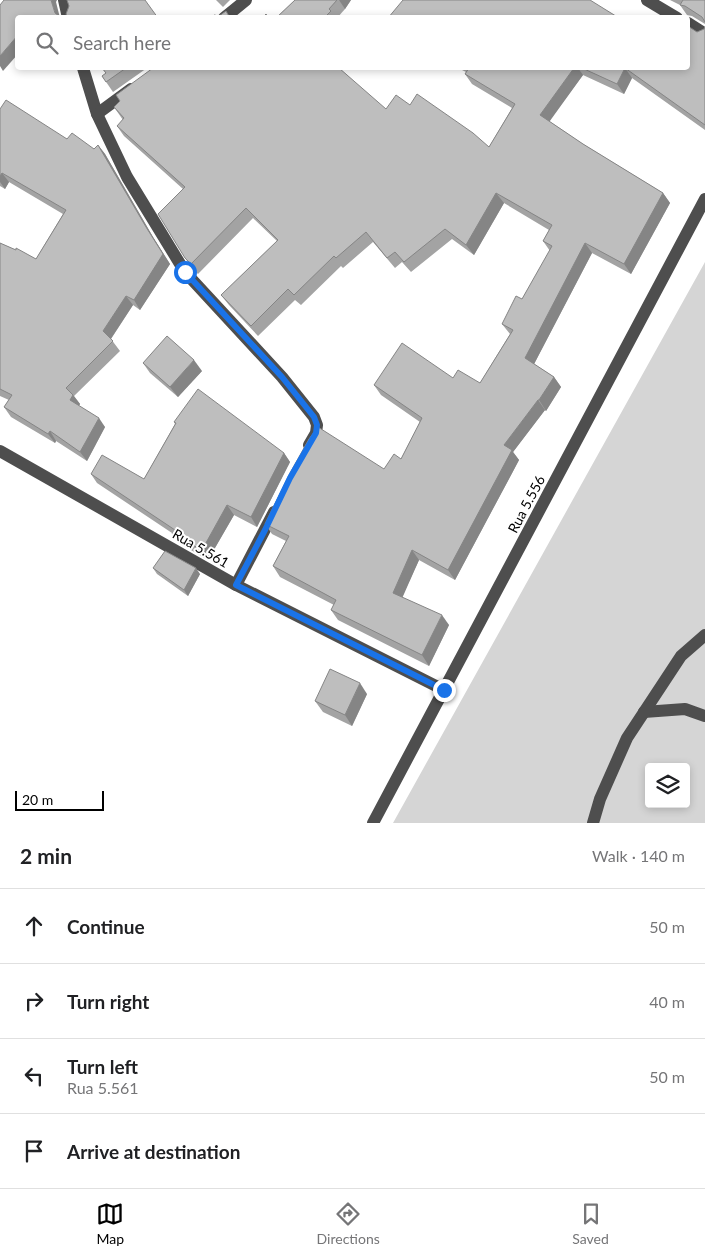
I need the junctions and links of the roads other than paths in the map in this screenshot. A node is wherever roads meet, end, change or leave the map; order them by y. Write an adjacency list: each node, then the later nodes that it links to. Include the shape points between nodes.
1 (64, 0): 4 (street)
2 (246, 0): 5 (street)
3 (647, 0): 6 (street)
4 (67, 15)
5 (228, 15)
6 (672, 15)
7 (690, 24): 8 (street)
8 (705, 34)
9 (84, 70): 11 (street)
10 (141, 82): 11 (street)
11 (97, 114): 14 (street, via 127,177 185,272 282,377 314,417 316,433)
12 (705, 199): 18 (street, Rua 5.556)
13 (0, 451): 16 (street, Rua 5.561)
14 (303, 456)
15 (277, 504): 16 (street)
16 (236, 585): 18 (street, Rua 5.561)
17 (705, 636): 19 (street, via 680,656)
18 (444, 690): 21 (street, Rua 5.556)
19 (644, 712): 20 (street, via 685,709); 22 (street, via 627,738)
20 (705, 716)
21 (373, 823)
22 (593, 823)

